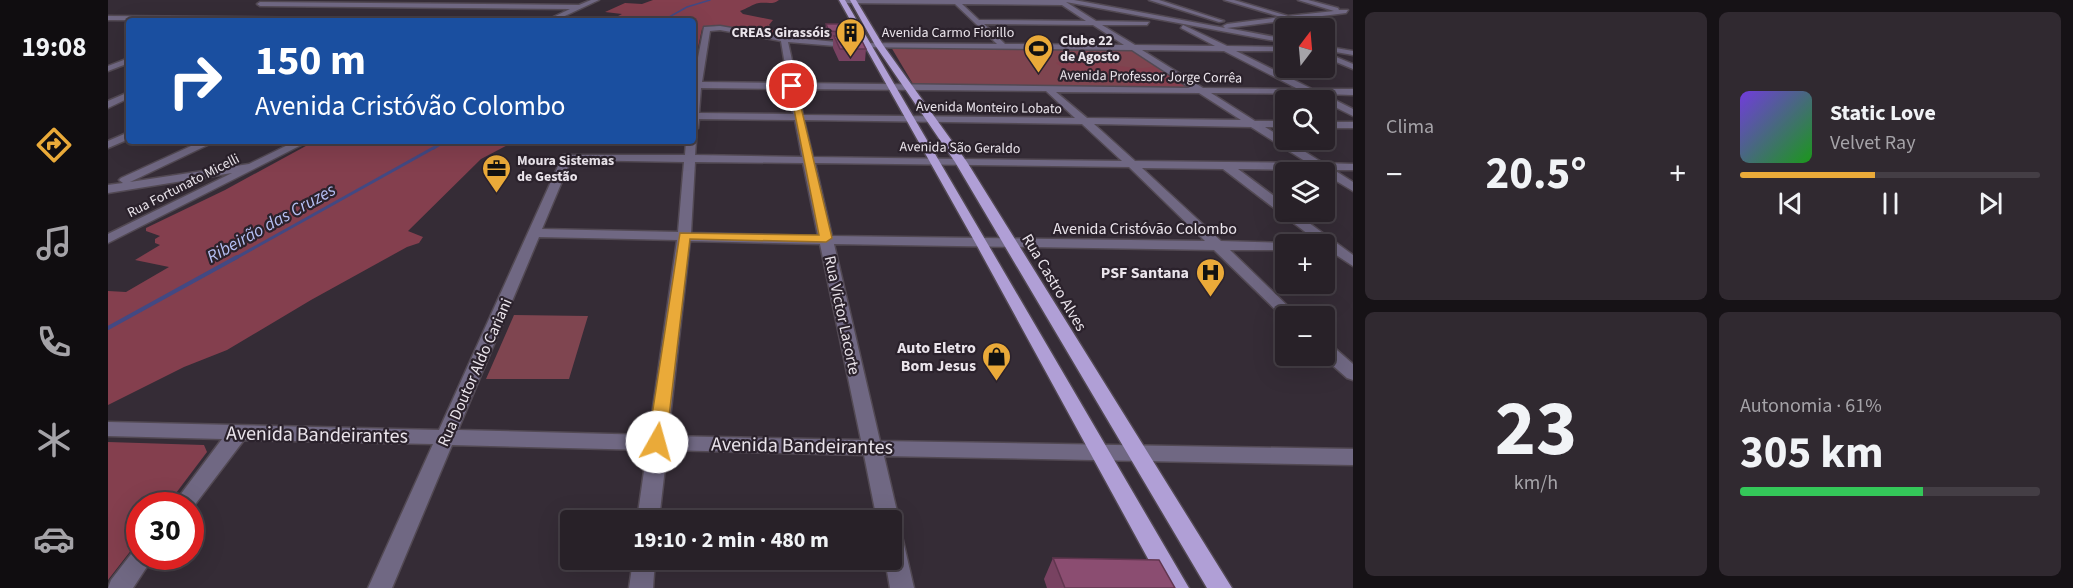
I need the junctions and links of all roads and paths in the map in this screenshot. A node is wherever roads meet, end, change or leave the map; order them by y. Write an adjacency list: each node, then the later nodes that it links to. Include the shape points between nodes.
1 (270, 0): 11 (street)
2 (435, 0): 12 (street)
3 (596, 0): 13 (street)
4 (848, 0): 9 (street); 32 (main road, Rua Castro Alves)
5 (1075, 0): 24 (street)
6 (1152, 0): 27 (street)
7 (1227, 0): 22 (street)
8 (1301, 0): 16 (street)
9 (955, 1): 10 (street); 25 (street)
10 (1063, 1): 24 (street); 26 (street)
11 (260, 4): 12 (street); 14 (street)
12 (426, 6): 13 (street); 20 (street)
13 (580, 7): 21 (street)
14 (252, 8)
15 (243, 12): 19 (street)
16 (1350, 12): 22 (street)
17 (108, 18): 18 (street)
18 (126, 18)
19 (229, 18)
20 (408, 18)
21 (555, 18)
22 (1291, 18)
23 (1275, 20): 27 (street)
24 (1179, 21): 26 (street); 28 (street); 29 (street); 36 (street)
25 (976, 22): 26 (street); 33 (street)
26 (1094, 22): 34 (street)
27 (1235, 25): 28 (street)
28 (1223, 27): 30 (street)
29 (1275, 37)
30 (1275, 37)
31 (784, 39): 32 (street, Avenida Carmo Fiorillo); 45 (street, Avenida Carmo Fiorillo, via 707,29); 46 (street, Rua Victor Lacorte)
32 (873, 45): 33 (street, Avenida Carmo Fiorillo); 47 (main road, Rua Castro Alves); 48 (main road, Rua Castro Alves)
33 (1003, 46): 34 (street, Avenida Carmo Fiorillo)
34 (1134, 47): 36 (street, Avenida Carmo Fiorillo); 50 (street)
35 (1335, 48): 38 (street)
36 (1224, 49): 37 (street, Avenida Carmo Fiorillo); 51 (street)
37 (1275, 49)
38 (1353, 51)
39 (108, 58): 40 (street)
40 (126, 59)
41 (1335, 59): 43 (street)
42 (126, 60): 44 (street)
43 (1353, 67)
44 (108, 69)
45 (697, 85): 46 (street, Avenida Professor Jorge Corrêa); 55 (street)
46 (792, 86): 47 (street, Avenida Professor Jorge Corrêa); 61 (street, Rua Victor Lacorte)
47 (889, 87): 48 (street, Avenida Professor Jorge Corrêa); 62 (main road, Rua Castro Alves)
48 (910, 87): 49 (street, Avenida Professor Jorge Corrêa); 63 (main road, Rua Castro Alves)
49 (1047, 88): 50 (street, Avenida Professor Jorge Corrêa); 64 (street)
50 (1201, 90): 52 (street, Avenida Professor Jorge Corrêa); 65 (street)
51 (1307, 90)
52 (1275, 91)
53 (1335, 92): 54 (street, Avenida Professor Jorge Corrêa)
54 (1353, 92)
55 (696, 95)
56 (121, 98): 58 (street)
57 (1335, 104): 59 (street)
58 (108, 105)
59 (1353, 113)
60 (696, 116): 61 (street, Avenida Monteiro Lobato)
61 (799, 118): 62 (street, Avenida Monteiro Lobato); 76 (street, Rua Victor Lacorte)
62 (908, 120): 63 (street, Avenida Monteiro Lobato); 77 (main road, Rua Castro Alves)
63 (933, 120): 64 (street, Avenida Monteiro Lobato); 78 (main road, Rua Castro Alves)
64 (1083, 122): 65 (street, Avenida Monteiro Lobato); 80 (street)
65 (1254, 123): 66 (street, Avenida Monteiro Lobato); 79 (street)
66 (1275, 124)
67 (1335, 125): 68 (street)
68 (1353, 125)
69 (126, 136): 70 (street)
70 (108, 144)
71 (204, 144): 88 (street)
72 (298, 144): 82 (street, Rua Fortunato Micelli)
73 (691, 144): 75 (street)
74 (567, 157): 75 (street, Avenida São Geraldo); 91 (street, Rua Doutor Aldo Cariani)
75 (689, 158): 76 (street, Avenida São Geraldo); 93 (street)
76 (809, 160): 77 (street, Avenida São Geraldo); 94 (street, Rua Victor Lacorte)
77 (934, 162): 78 (street, Avenida São Geraldo); 96 (main road, Rua Castro Alves)
78 (961, 162): 80 (street, Avenida São Geraldo); 97 (main road, Rua Castro Alves)
79 (1315, 162)
80 (1131, 163): 81 (street, Avenida São Geraldo); 98 (street)
81 (1224, 164): 83 (street, Avenida São Geraldo); 89 (street)
82 (258, 165): 88 (street); 95 (street, Rua Fortunato Micelli)
83 (1275, 165)
84 (1335, 166): 85 (street, Avenida São Geraldo)
85 (1353, 167)
86 (1335, 175): 87 (street)
87 (1353, 187)
88 (108, 188)
89 (1275, 203)
90 (1299, 222): 92 (street)
91 (536, 233): 93 (street, Avenida Cristóvão Colombo); 110 (street, Rua Doutor Aldo Cariani)
92 (1313, 234)
93 (684, 236): 94 (street, Avenida Cristóvão Colombo); 111 (street)
94 (826, 238): 96 (street, Avenida Cristóvão Colombo); 112 (street, Rua Victor Lacorte)
95 (108, 240)
96 (982, 243): 97 (street, Avenida Cristóvão Colombo); 113 (main road, Rua Castro Alves)
97 (1012, 244): 98 (street, Avenida Cristóvão Colombo); 114 (main road, Rua Castro Alves)
98 (1214, 245): 99 (street, Avenida Cristóvão Colombo); 104 (street)
99 (1275, 246)
100 (1335, 247): 101 (street)
101 (1353, 247)
102 (1335, 251): 103 (street)
103 (1353, 262)
104 (1280, 306)
105 (1335, 358): 106 (street)
106 (1353, 374)
107 (108, 429): 108 (street, Avenida Bandeirantes)
108 (238, 433): 109 (street, Avenida Bandeirantes); 116 (street)
109 (274, 433): 110 (street, Avenida Bandeirantes); 116 (street, via 241,445)
110 (444, 437): 111 (street, Avenida Bandeirantes); 124 (street, Rua Doutor Aldo Cariani)
111 (657, 442): 112 (street, Avenida Bandeirantes); 118 (street)
112 (872, 447): 113 (street, Avenida Bandeirantes); 119 (street, Rua Victor Lacorte)
113 (1098, 453): 114 (street, Avenida Bandeirantes); 127 (main road, Rua Castro Alves)
114 (1136, 454): 115 (street, Avenida Bandeirantes); 128 (main road, Rua Castro Alves)
115 (1353, 457)
116 (218, 459): 117 (street)
117 (193, 492)
118 (649, 510)
119 (886, 510)
120 (132, 570): 123 (street)
121 (643, 570): 125 (street)
122 (898, 570): 126 (street)
123 (119, 588)
124 (380, 588)
125 (641, 588)
126 (902, 588)
127 (1177, 588)
128 (1220, 588)

